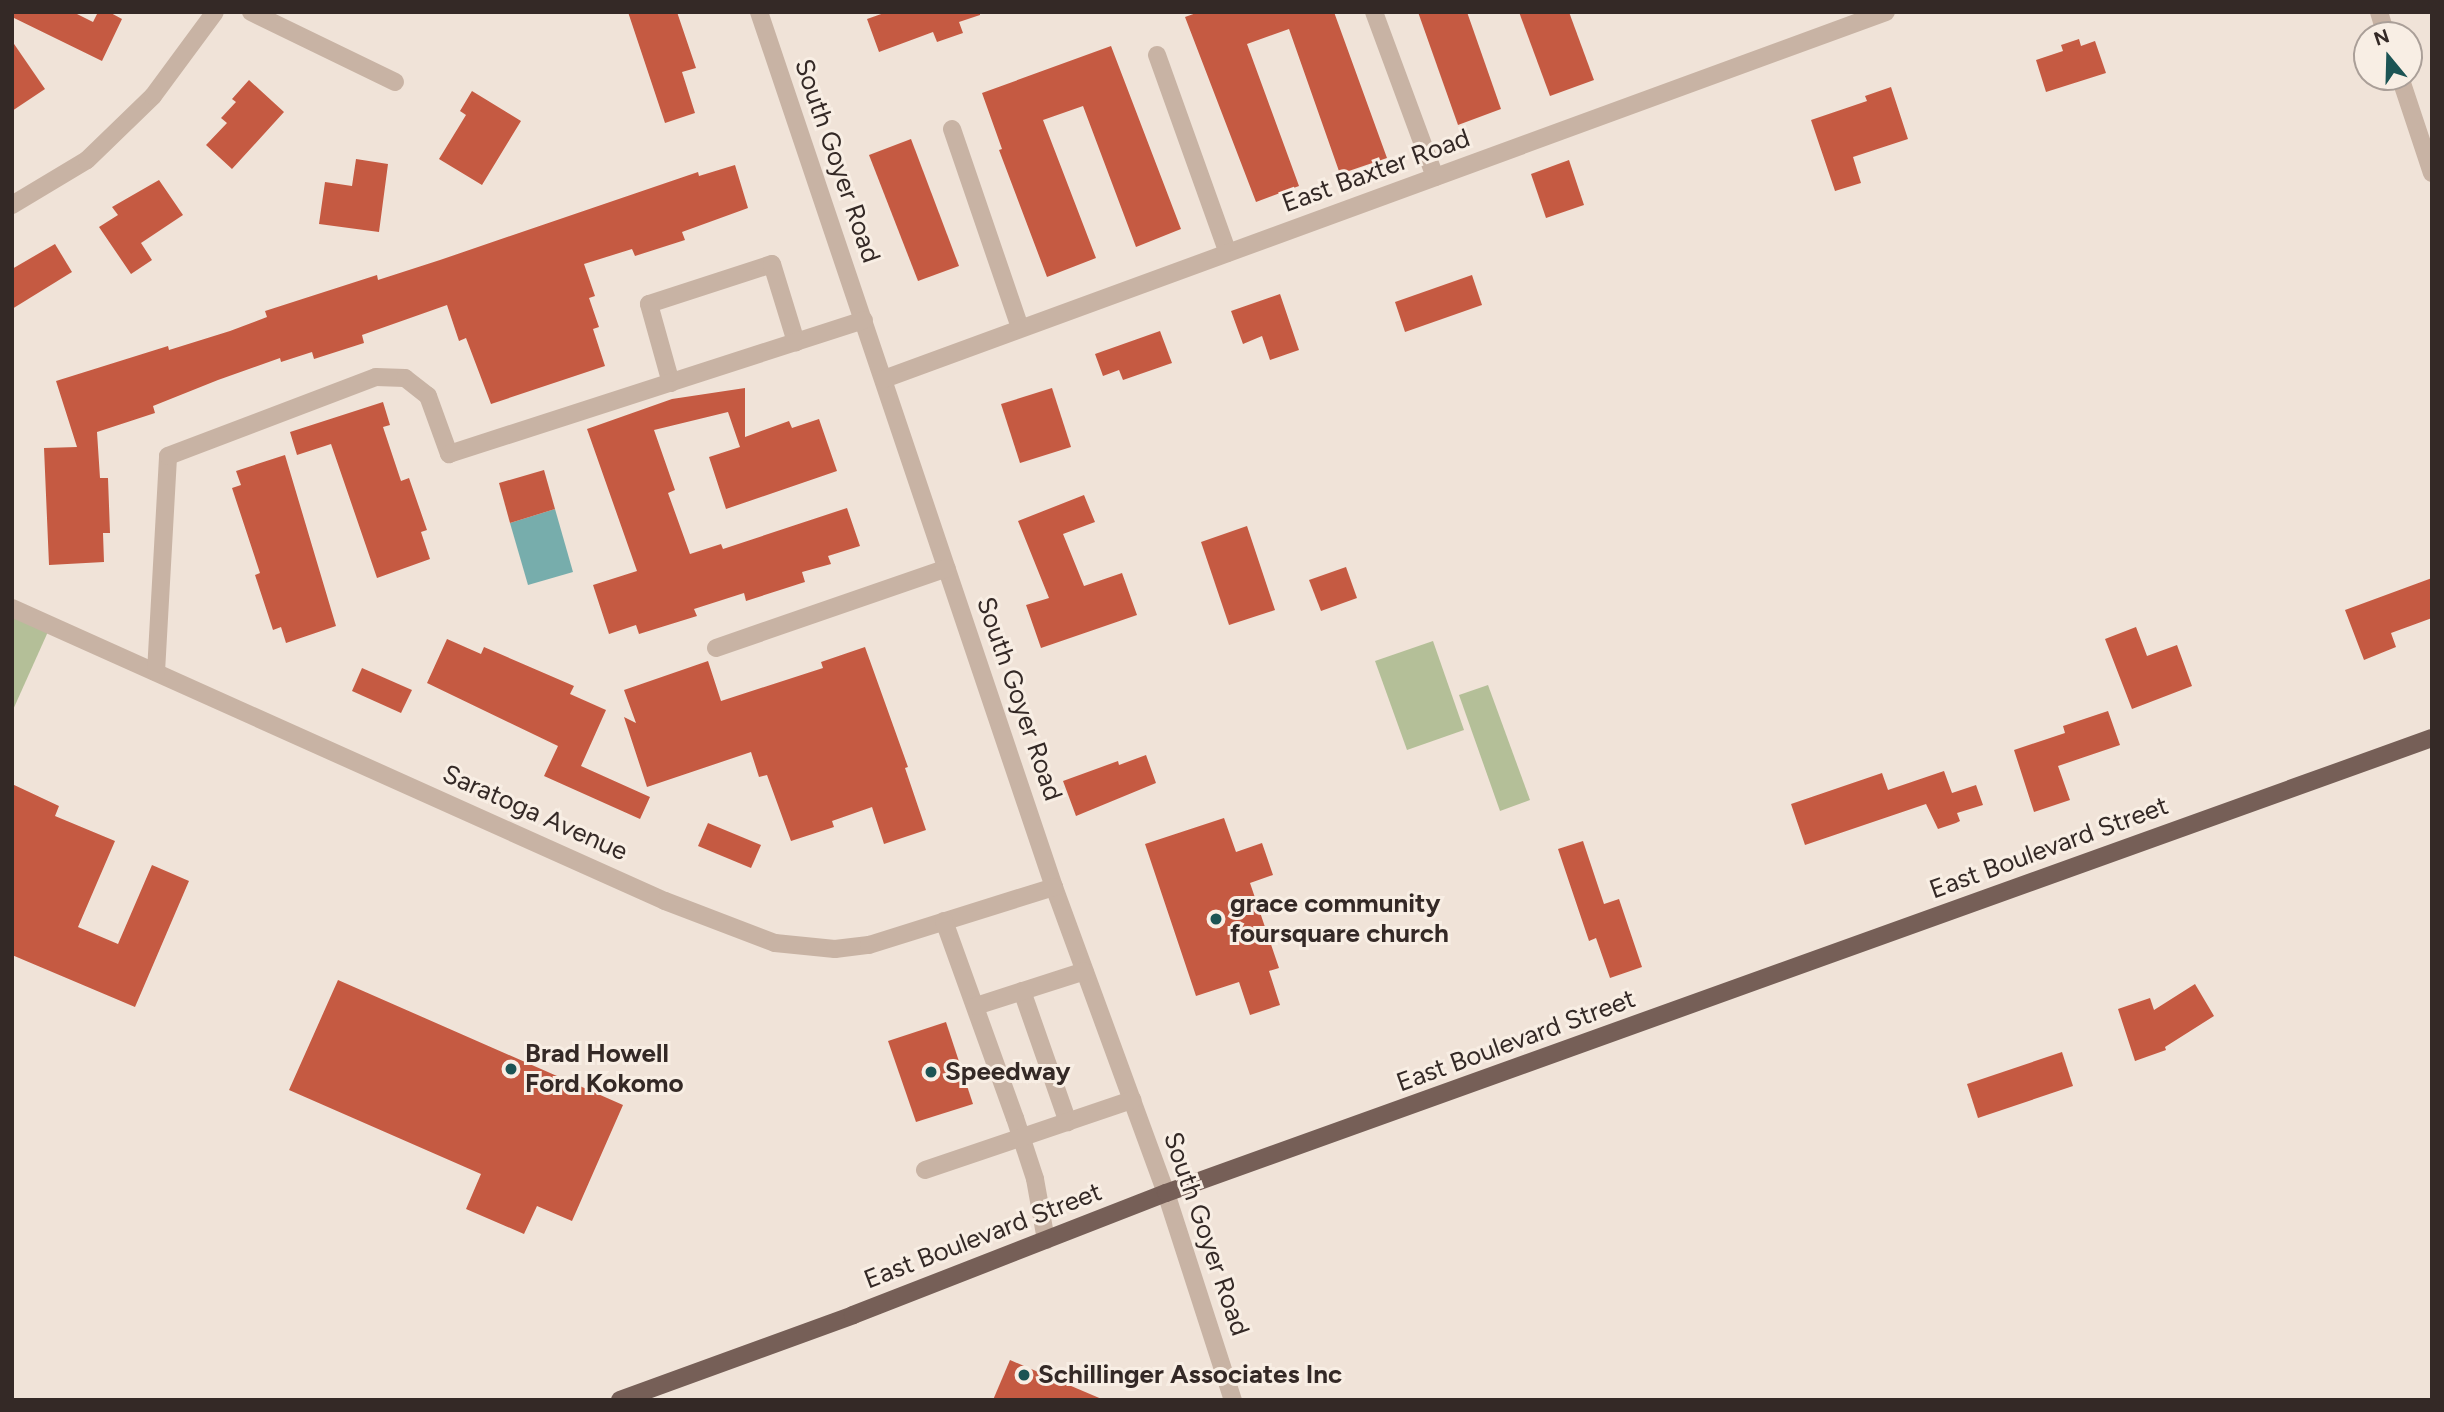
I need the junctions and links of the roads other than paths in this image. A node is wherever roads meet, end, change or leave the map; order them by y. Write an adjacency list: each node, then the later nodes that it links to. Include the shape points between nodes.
1 (215, 12): 12 (street, via 153,96 87,160)
2 (251, 12): 7 (street)
3 (760, 12): 14 (street, South Goyer Road)
4 (1374, 12): 11 (street)
5 (1886, 12): 11 (street, East Baxter Road)
6 (1157, 55): 13 (street)
7 (395, 82)
8 (2405, 91): 10 (street)
9 (952, 129): 15 (street)
10 (2432, 173)
11 (1435, 177): 13 (street, East Baxter Road)
12 (12, 205)
13 (1228, 253): 15 (street, East Baxter Road)
14 (864, 320): 16 (street); 17 (street, South Goyer Road)
15 (1020, 328): 17 (street, East Baxter Road)
16 (796, 342): 18 (street); 18 (street, via 772,264 649,304)
17 (884, 379): 19 (street, South Goyer Road)
18 (671, 383): 22 (street, via 449,454 428,396 405,377 376,377 168,456)
19 (947, 568): 21 (street); 24 (street, South Goyer Road)
20 (12, 608): 22 (street, Saratoga Avenue)
21 (716, 648)
22 (156, 672): 25 (street, Saratoga Avenue, via 665,901 775,943 835,949 869,945)
23 (2432, 738): 33 (main road, East Boulevard Street)
24 (1054, 887): 25 (street, Saratoga Avenue); 26 (street, South Goyer Road)
25 (944, 921): 28 (street)
26 (1085, 971): 27 (street); 29 (street, South Goyer Road)
27 (1022, 991): 28 (street); 30 (street)
28 (976, 1006): 31 (street)
29 (1132, 1100): 30 (street); 33 (street, South Goyer Road)
30 (1068, 1122): 31 (street)
31 (1022, 1138): 32 (street); 34 (street)
32 (925, 1170)
33 (1166, 1193): 34 (main road, East Boulevard Street); 36 (street, South Goyer Road)
34 (1046, 1240): 35 (main road, East Boulevard Street)
35 (620, 1400)
36 (1233, 1400)

